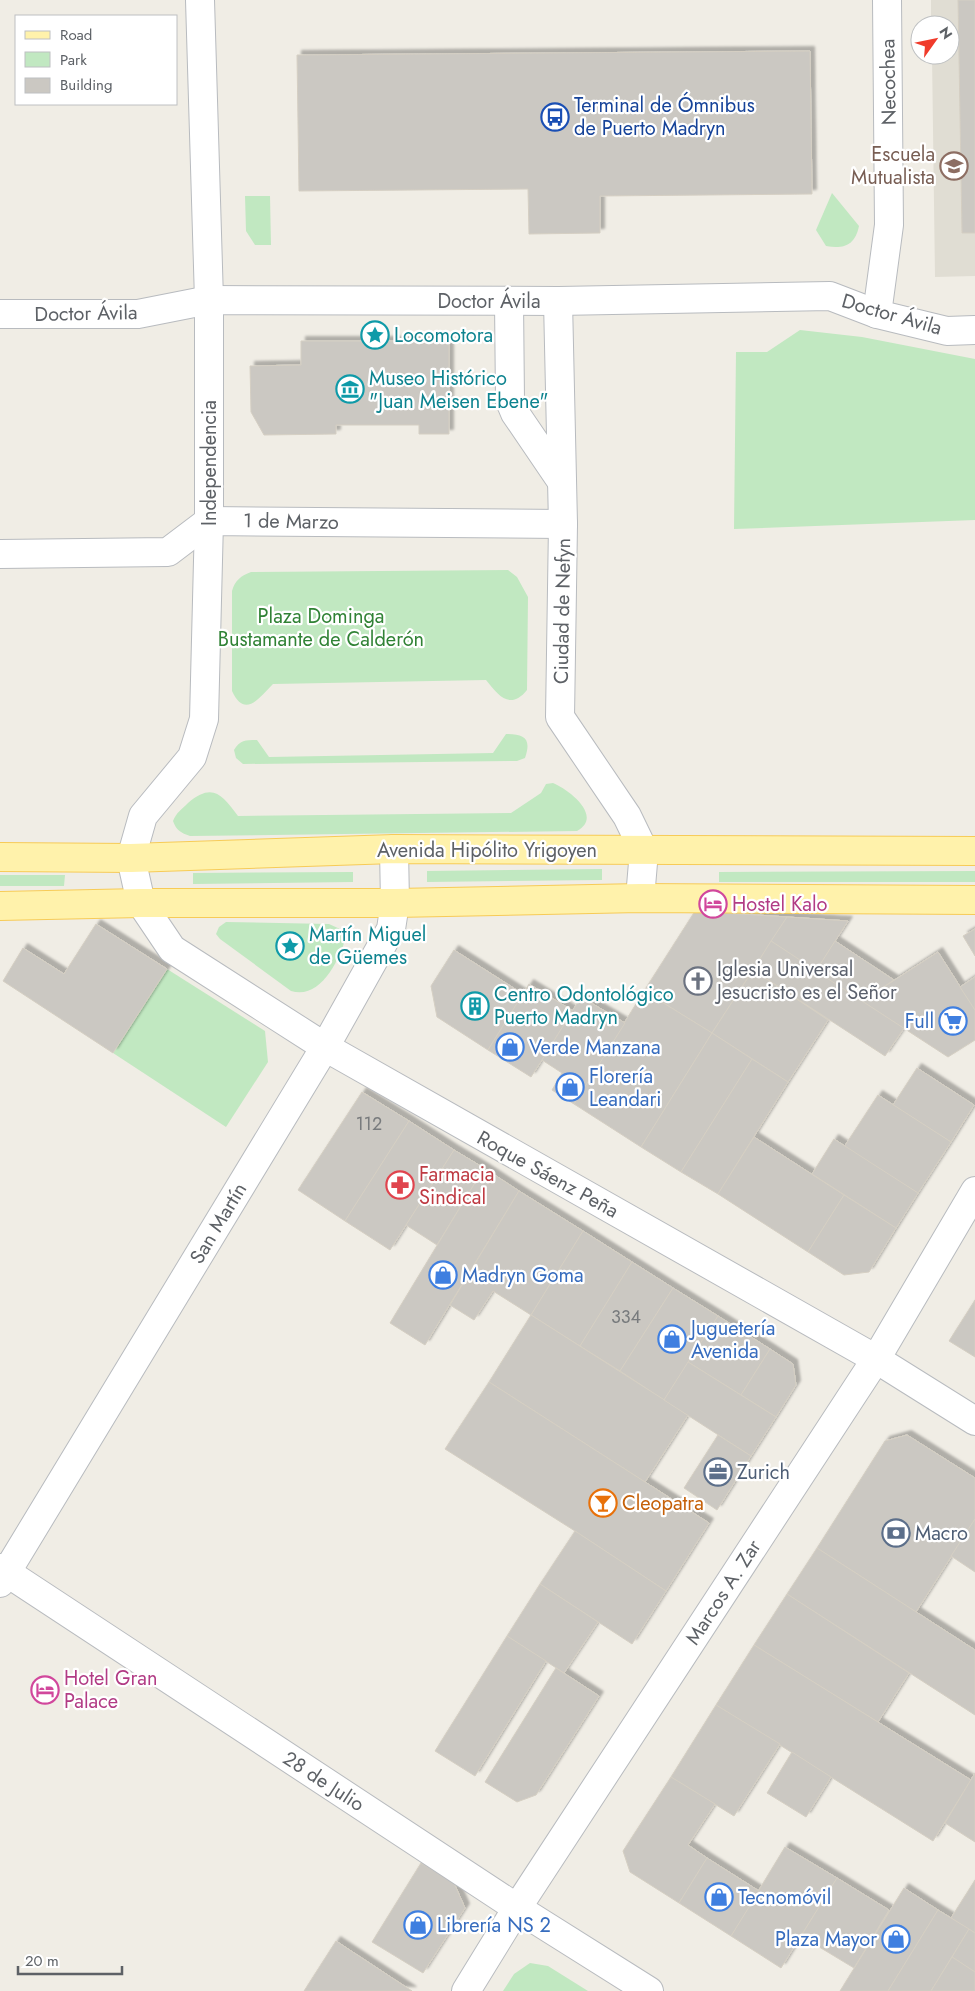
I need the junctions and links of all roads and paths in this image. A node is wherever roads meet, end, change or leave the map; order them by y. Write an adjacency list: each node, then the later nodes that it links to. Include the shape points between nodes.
1 (200, 0): 3 (street, Independencia)
2 (887, 0): 7 (street, Necochea, via 889,225)
3 (208, 300): 4 (street, Doctor Ávila); 6 (street, Doctor Ávila, via 138,314); 10 (street, Independencia)
4 (509, 301): 5 (street, Doctor Ávila); 9 (street, via 510,401)
5 (558, 301): 7 (street, Doctor Ávila, via 830,296); 9 (street, Ciudad de Nefyn)
6 (0, 314)
7 (877, 314): 8 (street, Doctor Ávila, via 947,331)
8 (975, 330)
9 (562, 482): 11 (street, Ciudad de Nefyn)
10 (209, 521): 11 (street, 1 de Marzo); 12 (street, via 168,552); 17 (street, Independencia, via 204,719 192,758 143,816)
11 (563, 524): 14 (street, Ciudad de Nefyn, via 560,718 627,816)
12 (0, 554)
13 (394, 849): 14 (main road, Avenida Hipólito Yrigoyen); 17 (main road, Avenida Hipólito Yrigoyen); 21 (street, San Martín)
14 (644, 851): 15 (main road, Avenida Hipólito Yrigoyen); 18 (street)
15 (975, 852)
16 (0, 857): 17 (main road, Avenida Hipólito Yrigoyen)
17 (130, 858): 20 (street)
18 (640, 898): 19 (main road); 21 (main road)
19 (975, 900)
20 (141, 903): 21 (main road); 22 (main road); 23 (street, Roque Sáenz Peña, via 172,949)
21 (395, 903): 23 (street, San Martín, via 391,929)
22 (0, 906)
23 (325, 1047): 25 (street, Roque Sáenz Peña); 27 (street, San Martín)
24 (975, 1191): 25 (street, Marcos A. Zar)
25 (876, 1359): 26 (street, Roque Sáenz Peña); 28 (street, Marcos A. Zar)
26 (975, 1421)
27 (2, 1574): 28 (street, 28 de Julio)
28 (517, 1908): 29 (street, Marcos A. Zar); 30 (street, 28 de Julio)
29 (466, 1991)
30 (649, 1991)

